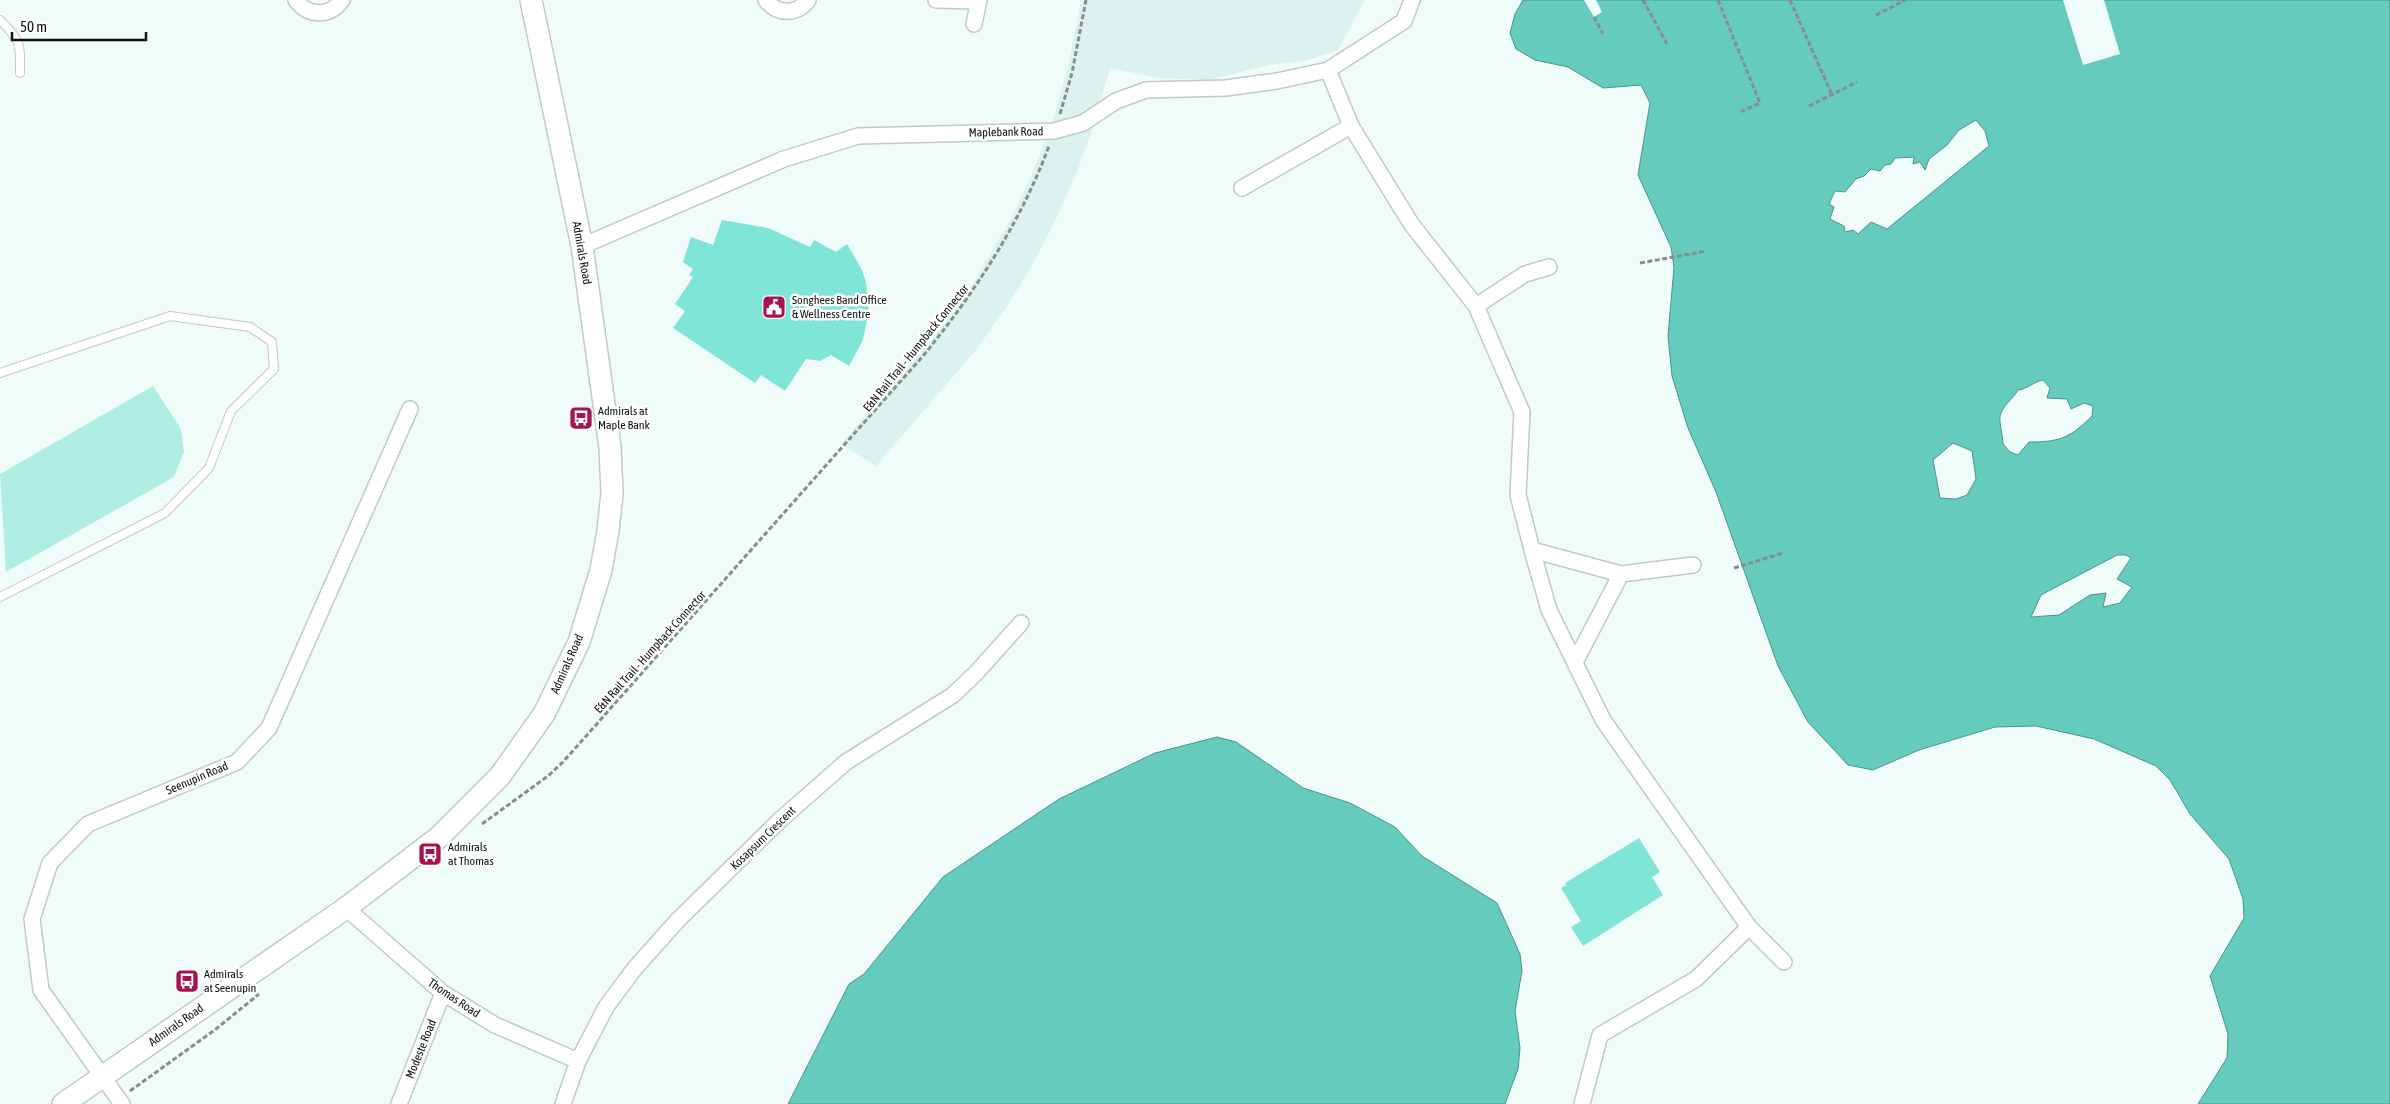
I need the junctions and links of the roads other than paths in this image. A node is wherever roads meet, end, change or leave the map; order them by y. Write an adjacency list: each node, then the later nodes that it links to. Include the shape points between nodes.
1 (296, 0): 2 (street, via 303,8 318,14 334,9)
2 (342, 0)
3 (531, 0): 15 (main road, Admirals Road)
4 (766, 0): 5 (street, via 773,8 789,12 799,9)
5 (808, 0)
6 (936, 0): 8 (street)
7 (1412, 0): 11 (street, Maplebank Road, via 1404,21)
8 (978, 1): 10 (street)
9 (0, 20): 12 (lane, via 17,37)
10 (974, 24)
11 (1328, 70): 13 (street); 15 (street, Maplebank Road, via 1226,88 1146,90 1116,101 1083,123 1054,131 858,136 784,159)
12 (20, 73)
13 (1351, 126): 14 (street); 17 (street, via 1412,225)
14 (1242, 188)
15 (582, 246): 26 (main road, Admirals Road, via 610,448 612,493 601,570 578,642 544,714 500,776 439,837)
16 (1549, 267): 17 (street, via 1525,274)
17 (1476, 306): 20 (street, via 1522,412 1518,495)
18 (0, 373): 23 (lane, via 170,316 250,326 272,342 274,369 231,411 209,468 165,513)
19 (410, 409): 31 (street, Seenupin Road, via 269,728 237,762 88,824 50,862 32,919 41,990)
20 (1532, 550): 22 (street); 25 (street, via 1549,610)
21 (1693, 565): 22 (street)
22 (1622, 574): 25 (street)
23 (0, 596)
24 (1021, 623): 30 (street, Kosapsum Crescent, via 953,695 846,762 780,820 678,920 635,968 606,1007)
25 (1575, 662): 27 (street, via 1604,720)
26 (346, 908): 29 (street, Thomas Road); 31 (main road, Admirals Road)
27 (1749, 927): 28 (street); 36 (street, via 1696,978 1600,1035)
28 (1784, 962)
29 (443, 994): 30 (street, Thomas Road, via 495,1025); 34 (street, Modeste Road)
30 (578, 1062): 35 (street, Kosapsum Crescent)
31 (101, 1077): 32 (main road, Admirals Road); 33 (street, Seenupin Road)
32 (63, 1104)
33 (122, 1104)
34 (399, 1104)
35 (564, 1104)
36 (1582, 1104)

